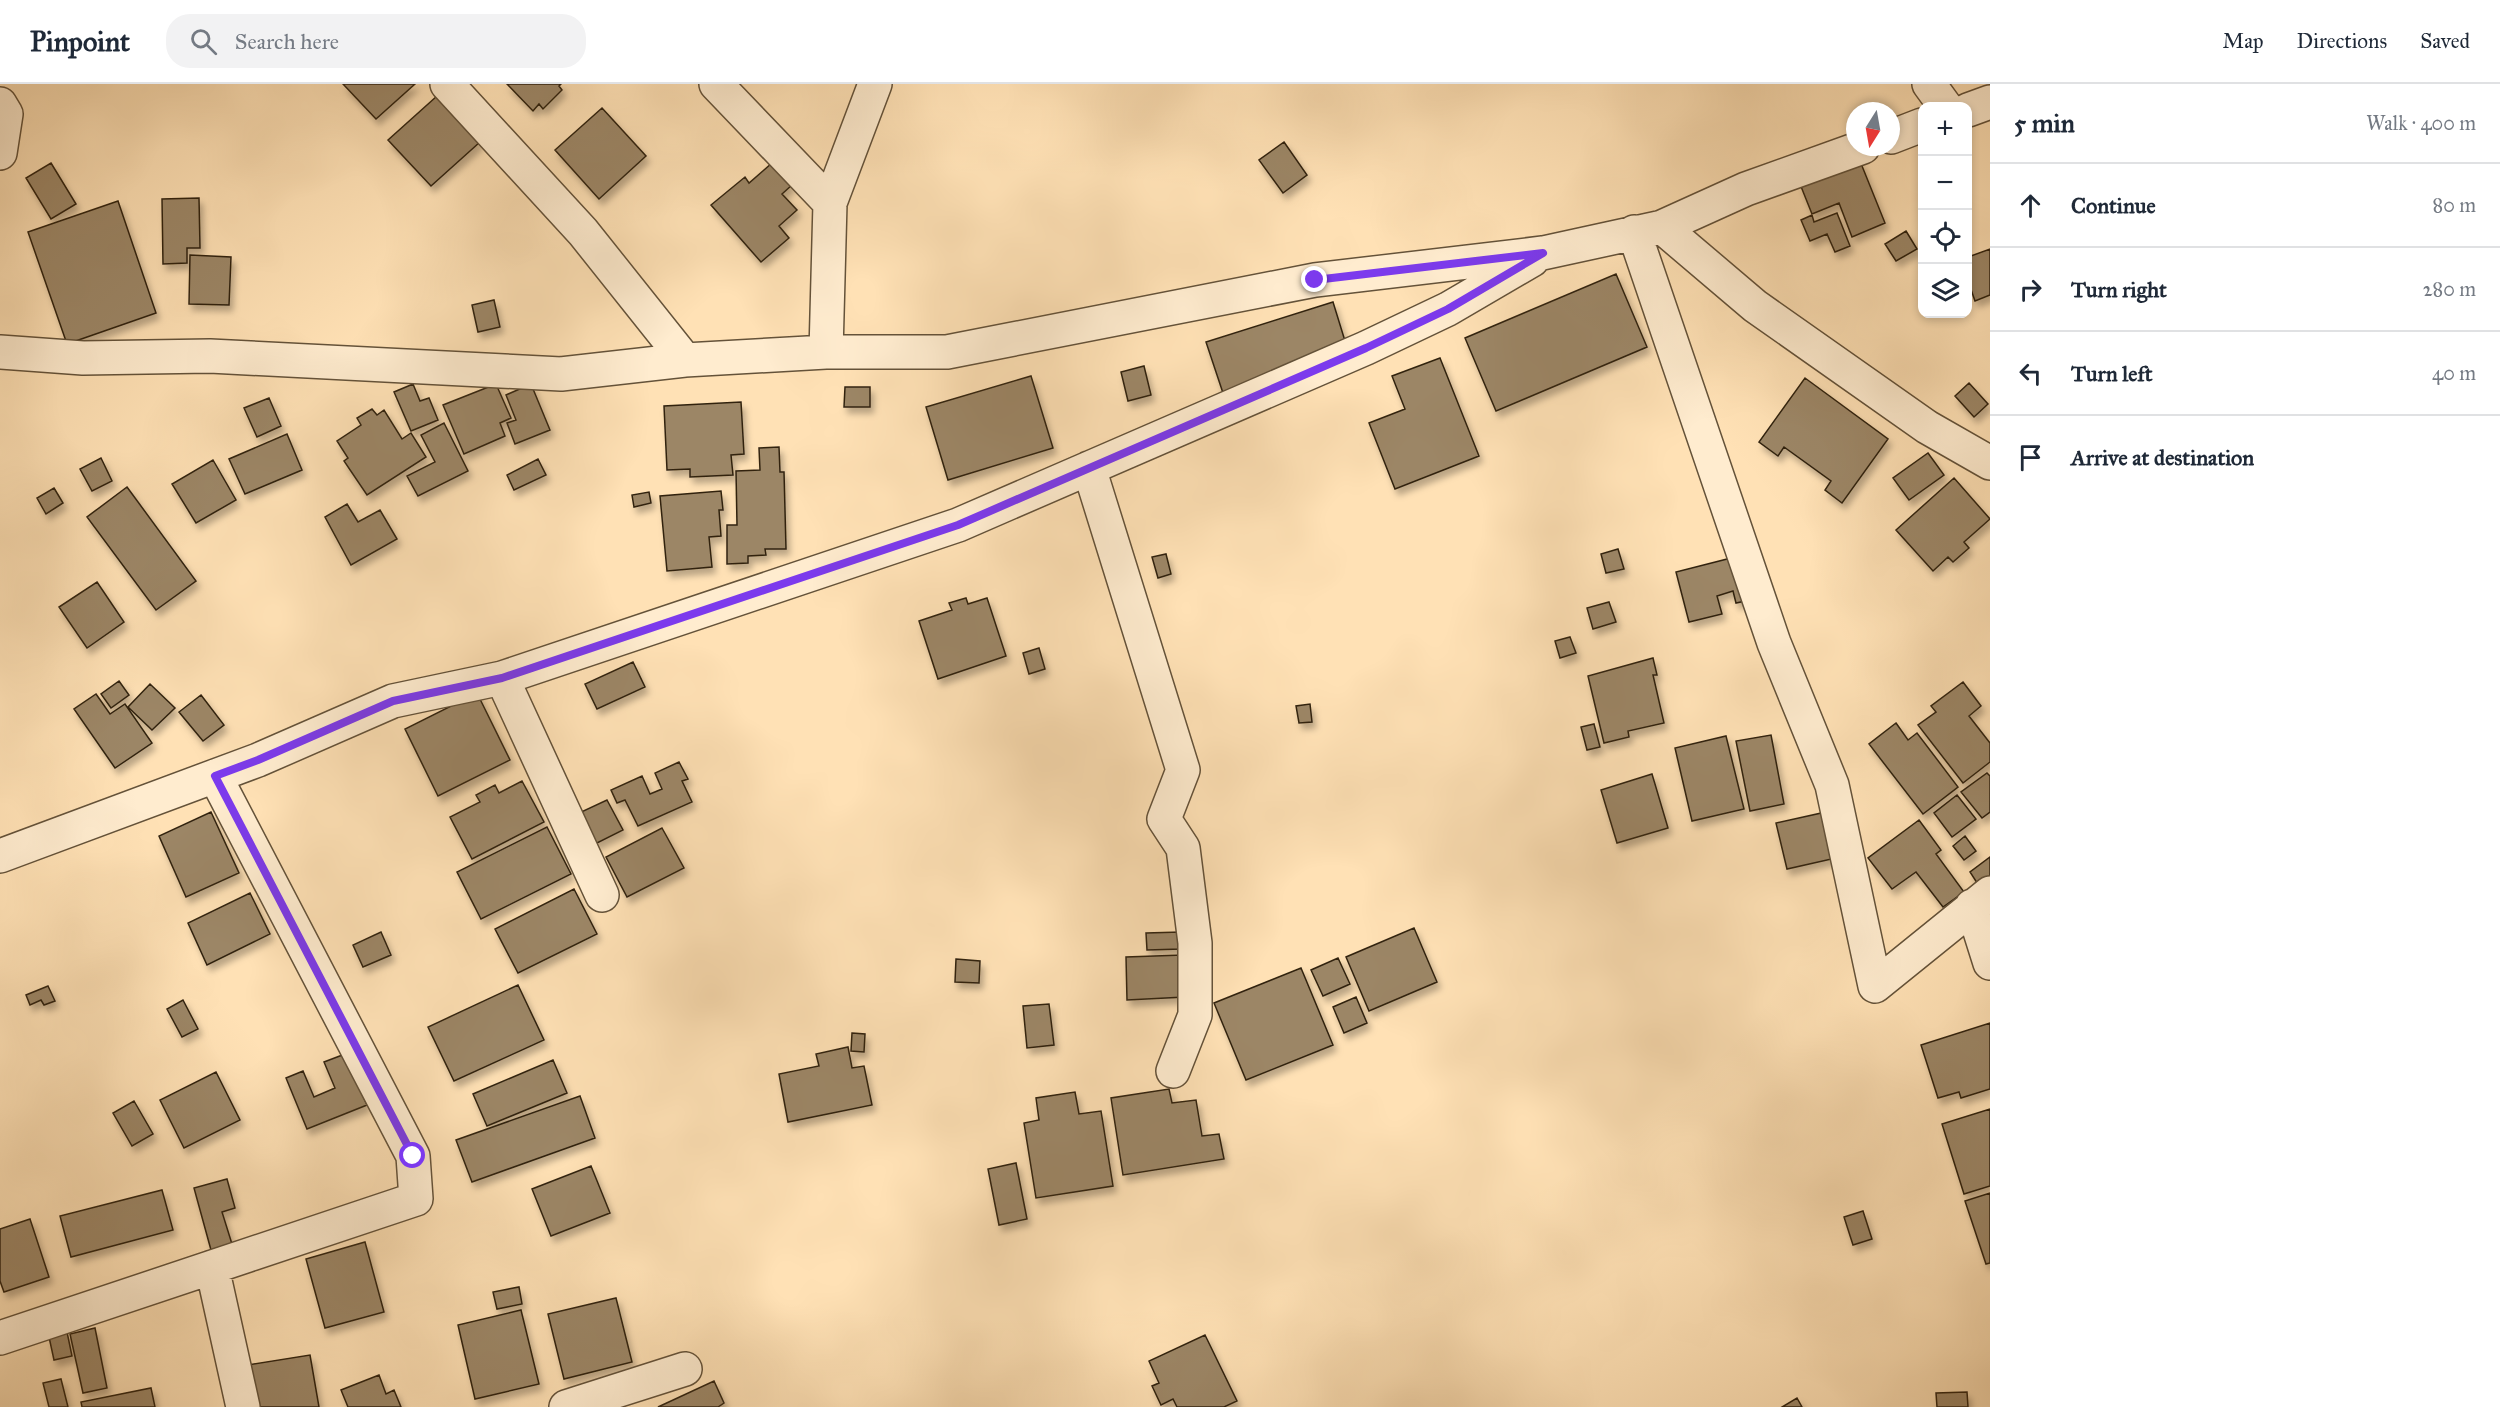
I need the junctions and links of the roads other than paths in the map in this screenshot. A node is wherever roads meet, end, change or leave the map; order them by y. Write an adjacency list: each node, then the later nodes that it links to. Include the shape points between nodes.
1 (447, 84): 18 (street, via 584,232)
2 (716, 84): 13 (street)
3 (875, 84): 13 (street)
4 (1929, 84): 5 (street)
5 (1942, 102)
6 (1990, 102): 8 (street)
7 (0, 104): 11 (street, via 6,114)
8 (1972, 109)
9 (1918, 128): 10 (street)
10 (1900, 134)
11 (0, 153)
12 (1846, 153): 14 (street)
13 (830, 203): 17 (street)
14 (1648, 229): 15 (street); 19 (street, via 1926,427); 25 (street, via 1774,643 1832,785 1875,986)
15 (1543, 253): 17 (street, via 1315,280 947,352); 20 (street, via 1448,309 1366,348)
16 (0, 352): 18 (street, via 83,358 210,356 561,374)
17 (826, 352): 18 (street)
18 (685, 360)
19 (1990, 463)
20 (1089, 468): 21 (street, via 958,525); 27 (street, via 1183,770 1164,819 1183,848 1195,943 1195,1015)
21 (502, 678): 22 (street, via 393,701); 24 (street)
22 (215, 776): 23 (street); 28 (street, via 413,1156 416,1199)
23 (0, 856)
24 (602, 895)
25 (1981, 899): 26 (street)
26 (1990, 963)
27 (1173, 1071)
28 (212, 1267): 29 (street); 31 (street)
29 (0, 1338)
30 (685, 1369): 32 (street)
31 (243, 1407)
32 (566, 1407)

